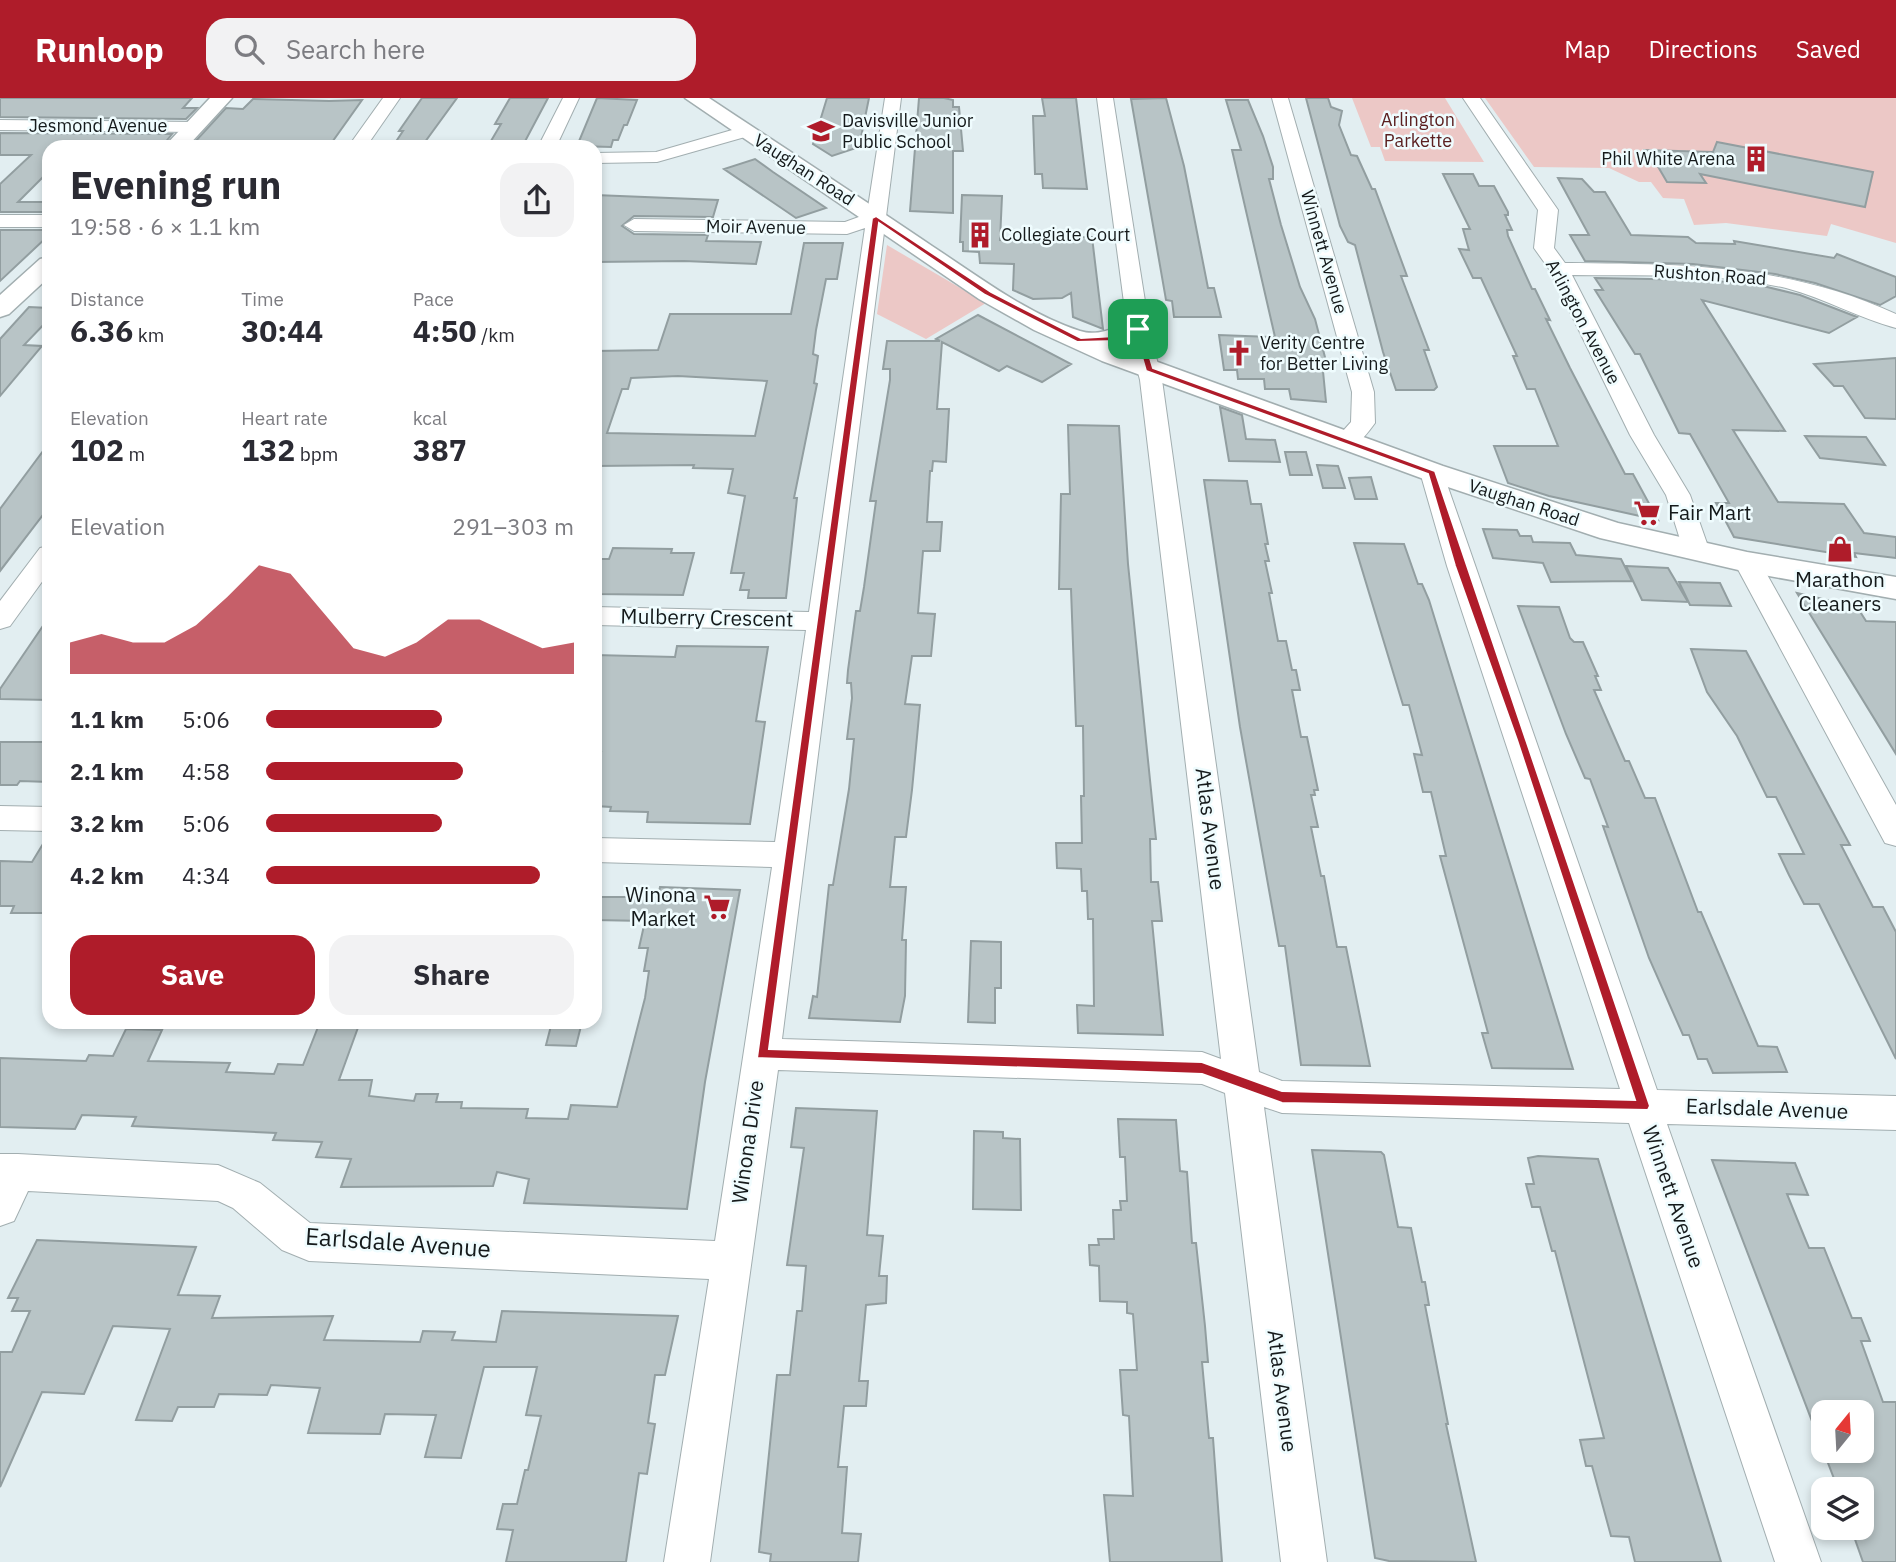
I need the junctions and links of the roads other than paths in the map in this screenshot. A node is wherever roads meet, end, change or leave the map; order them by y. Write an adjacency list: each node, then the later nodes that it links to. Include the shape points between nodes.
1 (222, 98): 10 (street)
2 (392, 98): 13 (street)
3 (571, 98): 14 (street)
4 (695, 98): 11 (street, Vaughan Road)
5 (893, 98): 16 (street, Winona Drive)
6 (1105, 98): 24 (street, Atlas Avenue)
7 (1280, 98): 27 (street, Winnett Avenue, via 1363,391 1363,423)
8 (1471, 98): 20 (street, Arlington Avenue, via 1548,210 1544,248)
9 (0, 125): 10 (street, Jesmond Avenue)
10 (195, 127): 12 (street)
11 (746, 131): 15 (street, via 657,157); 16 (street, Vaughan Road)
12 (182, 140)
13 (362, 140)
14 (550, 140)
15 (602, 158)
16 (876, 218): 19 (street, Moir Avenue, via 847,228); 25 (street, Vaughan Road, via 988,294); 35 (street, Winona Drive)
17 (0, 221): 18 (street)
18 (42, 221)
19 (634, 225)
20 (1559, 269): 23 (street, Rushton Road, via 1713,272 1767,278 1816,290); 29 (street, Arlington Avenue, via 1642,435 1678,495)
21 (42, 270): 22 (street)
22 (0, 309)
23 (1896, 322)
24 (1138, 329): 25 (street, via 1117,339); 26 (street, Atlas Avenue)
25 (1080, 340): 26 (street, Vaughan Road)
26 (1149, 369): 27 (street, Vaughan Road); 42 (street, Atlas Avenue)
27 (1345, 442): 28 (street, Vaughan Road)
28 (1432, 472): 29 (street, Vaughan Road, via 1599,528); 43 (street, Winnett Avenue)
29 (1697, 552): 30 (street, Vaughan Road)
30 (1746, 562): 32 (street, Vaughan Road); 38 (street)
31 (42, 563): 34 (street)
32 (1896, 587)
33 (602, 616): 35 (street, Mulberry Crescent)
34 (0, 620)
35 (820, 621): 40 (street, Winona Drive)
36 (0, 818): 37 (street)
37 (42, 819)
38 (1896, 834)
39 (602, 850): 40 (street)
40 (787, 855): 41 (street, Winona Drive)
41 (761, 1054): 42 (street, Earlsdale Avenue, via 1202,1068); 47 (street, Winona Drive)
42 (1243, 1083): 43 (street, Earlsdale Avenue, via 1282,1097); 49 (street, Atlas Avenue)
43 (1644, 1106): 44 (street, Earlsdale Avenue); 50 (street, Winnett Avenue)
44 (1896, 1113)
45 (9, 1172): 46 (street); 47 (street, Earlsdale Avenue, via 219,1182 248,1194 294,1237 309,1242)
46 (0, 1208)
47 (731, 1261): 48 (street, Winona Drive)
48 (687, 1562)
49 (1304, 1562)
50 (1798, 1562)

